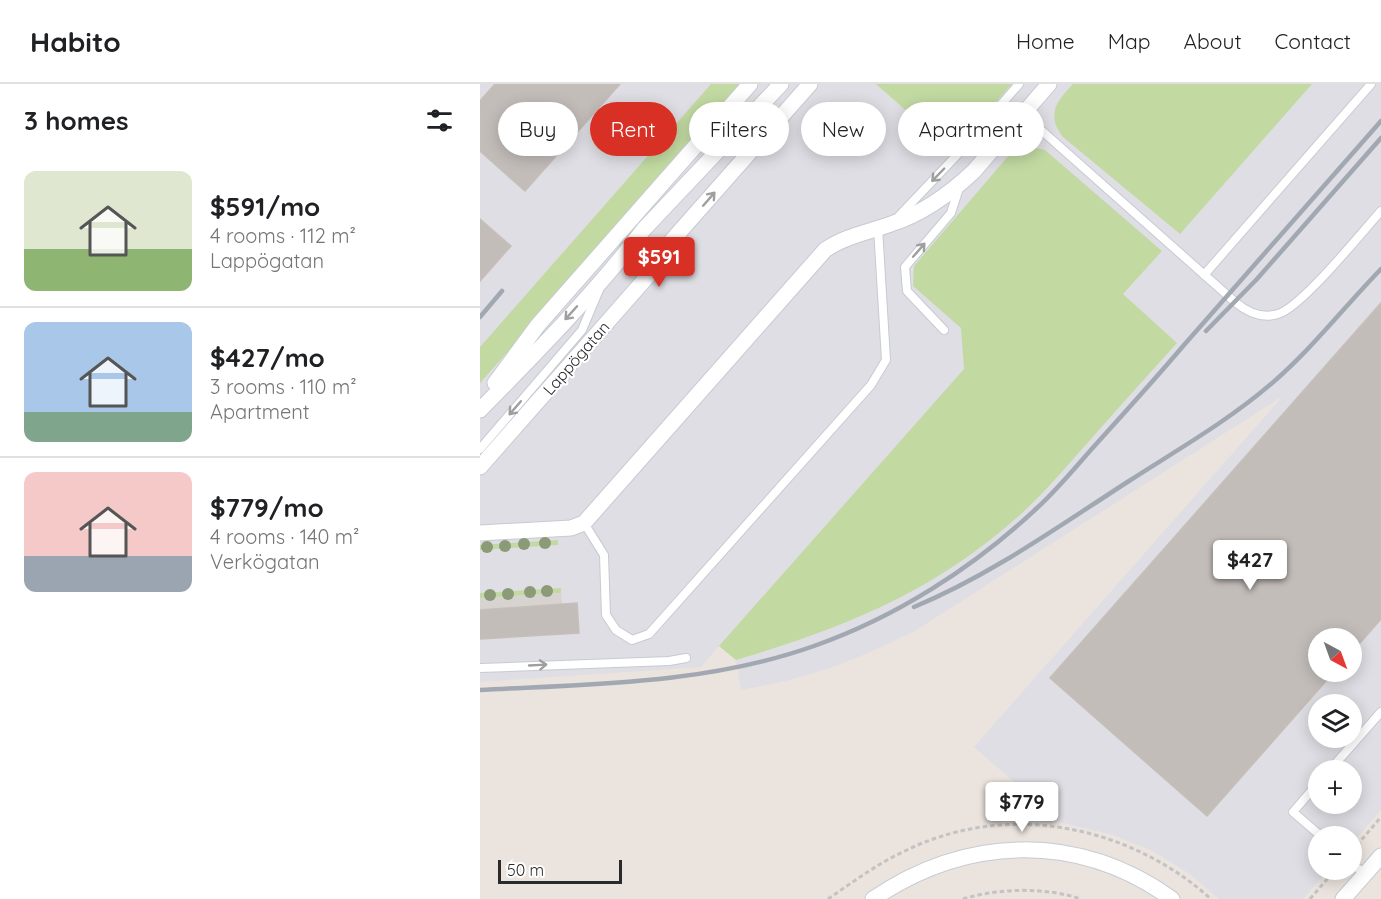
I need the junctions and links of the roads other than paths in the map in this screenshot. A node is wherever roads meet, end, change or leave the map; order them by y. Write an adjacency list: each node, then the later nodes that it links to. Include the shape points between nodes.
1 (750, 84): 16 (street, via 538,325)
2 (781, 84): 13 (street, via 644,229)
3 (810, 84): 19 (street, Lappögatan, one-way to 3)
4 (1019, 84): 12 (lane, one-way to 12, via 957,155)
5 (1049, 84): 7 (street)
6 (1371, 84): 14 (lane)
7 (1033, 102)
8 (1044, 133): 14 (lane)
9 (985, 156): 10 (street)
10 (960, 184): 12 (street, via 912,216); 15 (lane, one-way to 10, via 907,291 905,267 951,213)
11 (1381, 211): 14 (lane, via 1299,301 1278,314 1246,310)
12 (885, 226): 20 (street, via 844,239 825,250); 20 (lane, via 886,360 870,385 649,634 632,639 616,630 606,615 603,555)
13 (606, 275): 17 (street, one-way to 17); 18 (lane, one-way to 18, via 582,330)
14 (1204, 275)
15 (944, 330)
16 (480, 404)
17 (480, 410)
18 (480, 448)
19 (480, 467)
20 (585, 523): 21 (street, via 571,528)
21 (480, 533)
22 (686, 658): 23 (lane, one-way to 22)
23 (480, 668)
24 (1381, 712): 25 (lane)
25 (1339, 760)
26 (1308, 795): 27 (lane, via 1293,812)
27 (1309, 826)
28 (1381, 856): 30 (street)
29 (1362, 872): 30 (lane)
30 (1365, 875): 33 (street)
31 (873, 899): 32 (street, via 907,877 947,861 1025,850 1068,854 1109,866)
32 (1172, 899)
33 (1343, 899)

